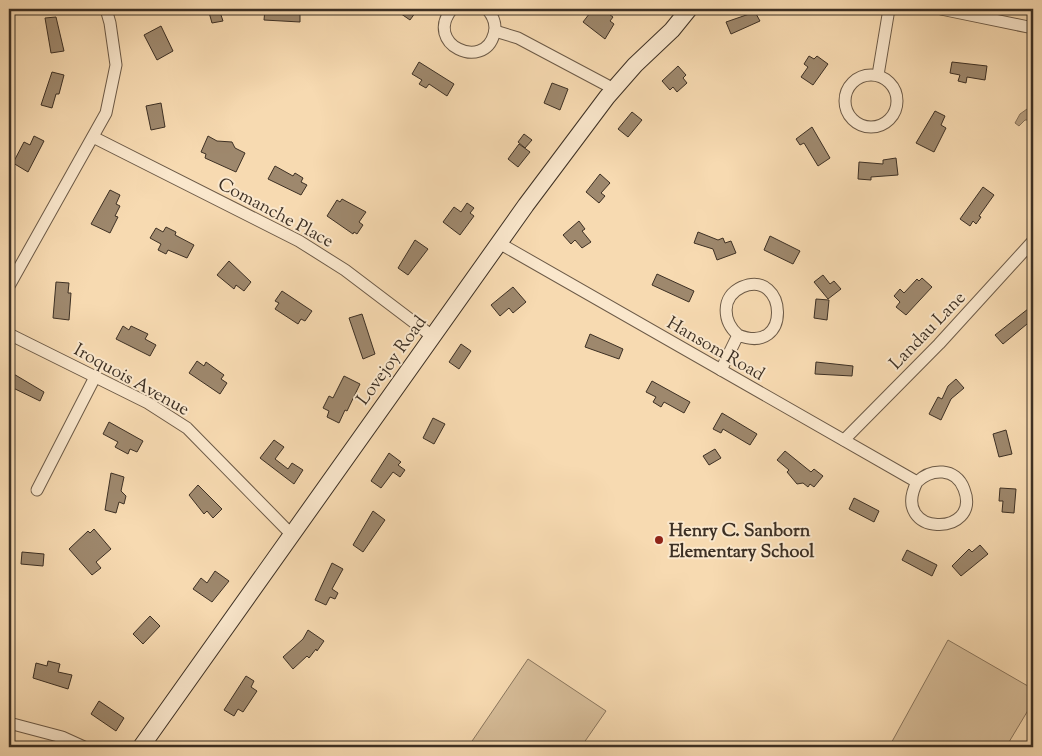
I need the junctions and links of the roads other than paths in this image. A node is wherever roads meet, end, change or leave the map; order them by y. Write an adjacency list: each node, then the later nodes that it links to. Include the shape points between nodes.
1 (106, 9): 12 (street, via 116,65 106,113)
2 (452, 9): 9 (street, via 444,30 451,44 459,50 479,51 491,41)
3 (487, 9): 9 (street, via 494,20)
4 (689, 9): 11 (main road, Lovejoy Road)
5 (889, 9): 10 (street)
6 (941, 9): 7 (street)
7 (986, 13): 8 (street)
8 (1033, 28)
9 (495, 31): 11 (street, via 518,38)
10 (878, 75): 10 (street, via 860,77 853,82 845,97 848,114 861,126 886,123 896,109 896,92 892,84)
11 (614, 89): 14 (main road, Lovejoy Road)
12 (93, 137): 15 (street); 18 (street, Comanche Place, via 299,241 345,270)
13 (1033, 242): 21 (street, Landau Lane)
14 (499, 243): 18 (main road, Lovejoy Road); 19 (street, Hansom Road)
15 (9, 286)
16 (9, 334): 20 (street, Iroquois Avenue)
17 (738, 335): 17 (street, via 727,322 729,298 750,285 767,290 778,304 779,313 772,330 756,339); 19 (street)
18 (432, 336): 24 (main road, Lovejoy Road)
19 (721, 370): 21 (street, Hansom Road)
20 (95, 377): 23 (street); 24 (street, Iroquois Avenue, via 148,403 187,428)
21 (844, 440): 22 (street, Hansom Road)
22 (917, 482): 22 (street, via 923,476 940,471 957,478 966,493 964,511 942,526 933,526 918,516 912,499)
23 (37, 490)
24 (291, 534): 27 (main road, Lovejoy Road)
25 (9, 723): 26 (street, via 62,737)
26 (84, 747)
27 (141, 747)

